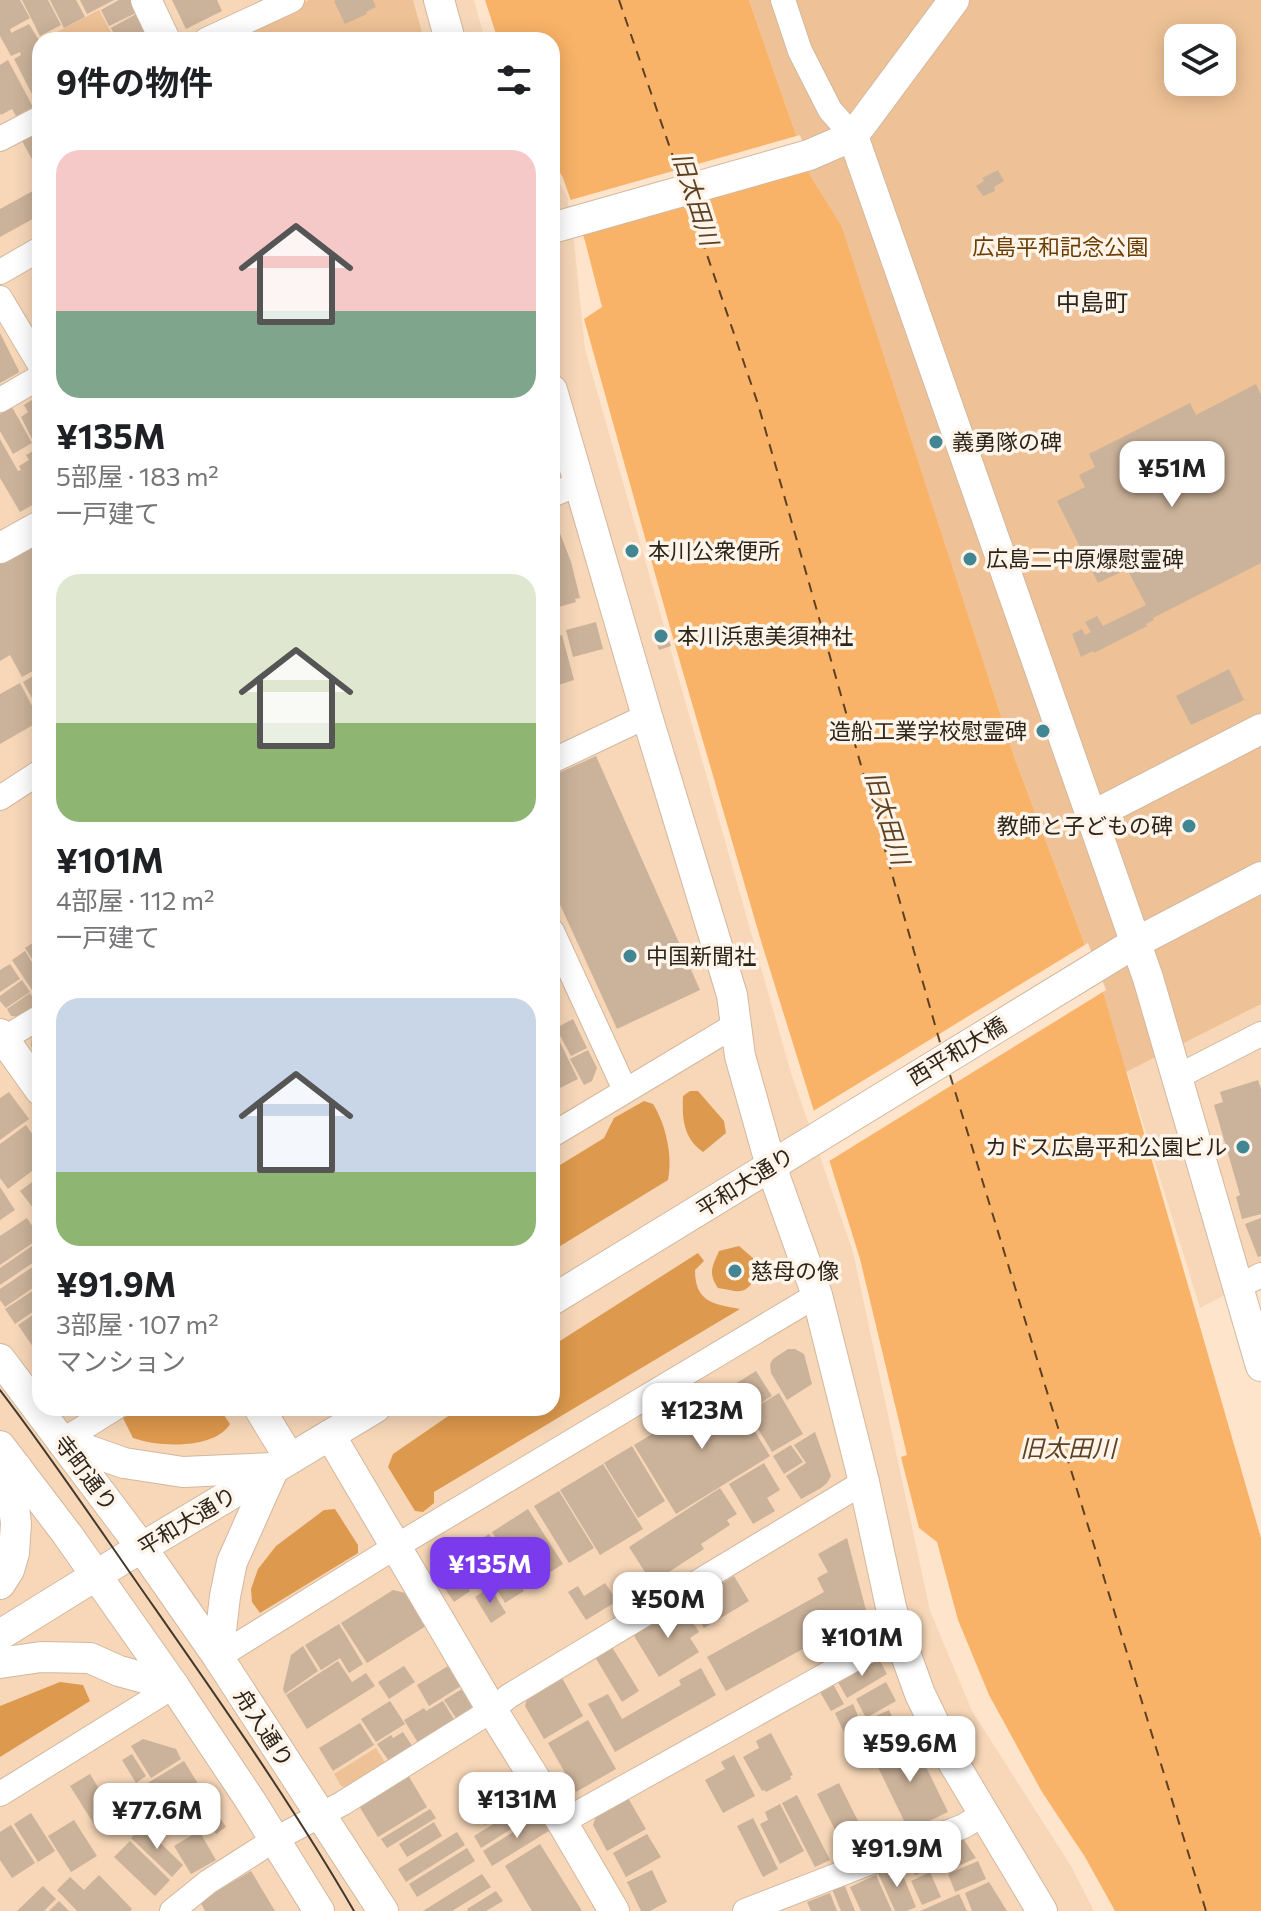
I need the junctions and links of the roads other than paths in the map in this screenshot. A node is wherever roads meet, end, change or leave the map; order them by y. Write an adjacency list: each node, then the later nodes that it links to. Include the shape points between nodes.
1 (146, 0): 6 (street)
2 (292, 0): 7 (street)
3 (439, 0): 8 (street)
4 (783, 0): 10 (street, via 798,46 830,110)
5 (954, 0): 10 (street)
6 (161, 32)
7 (223, 32)
8 (448, 32)
9 (32, 122): 11 (street)
10 (853, 136): 12 (street, via 809,155); 29 (street)
11 (0, 139)
12 (562, 225)
13 (32, 254): 14 (street)
14 (0, 272)
15 (0, 298): 16 (street)
16 (32, 352)
17 (32, 382): 18 (street)
18 (0, 400)
19 (560, 417): 20 (street)
20 (580, 483): 21 (street); 24 (street)
21 (560, 492)
22 (32, 530): 23 (street)
23 (0, 548)
24 (647, 716): 26 (street); 34 (street)
25 (1261, 729): 29 (street)
26 (560, 757)
27 (32, 777): 28 (street)
28 (0, 798)
29 (1092, 816): 31 (street)
30 (1259, 879): 31 (street)
31 (1135, 943): 37 (street); 41 (street, 西平和大橋)
32 (560, 948): 39 (street)
33 (32, 1021): 36 (street)
34 (737, 1024): 39 (street); 42 (street, via 740,1056)
35 (1261, 1034): 37 (street)
36 (1, 1038): 38 (street)
37 (1177, 1077): 43 (street)
38 (32, 1079)
39 (625, 1090): 40 (street)
40 (560, 1130)
41 (815, 1138): 42 (street, 平和大通り)
42 (771, 1166): 44 (street, 平和大通り); 45 (street)
43 (1250, 1281): 47 (street)
44 (560, 1295)
45 (817, 1295): 57 (street); 58 (street)
46 (0, 1359): 48 (street, 寺町通り)
47 (1261, 1366)
48 (32, 1401)
49 (43, 1416): 54 (street, 寺町通り)
50 (102, 1416): 54 (street)
51 (262, 1416): 55 (street)
52 (362, 1416): 53 (street, 平和大通り)
53 (330, 1435): 55 (street, 平和大通り); 58 (street)
54 (62, 1441): 55 (street, via 124,1463 183,1472); 59 (street, 寺町通り)
55 (282, 1463): 59 (street, 平和大通り); 64 (street, via 232,1562)
56 (6, 1464): 60 (street); 61 (street, via 16,1523 14,1553)
57 (864, 1482): 63 (street); 67 (street)
58 (395, 1547): 64 (street); 67 (street)
59 (142, 1548): 60 (street, 平和大通り); 64 (street, 舟入通り)
60 (97, 1575): 62 (street, 平和大通り); 66 (street)
61 (0, 1584)
62 (0, 1635)
63 (899, 1636): 70 (street, via 920,1694); 71 (street)
64 (218, 1657): 69 (street, 舟入通り)
65 (0, 1663): 66 (street, via 90,1658)
66 (174, 1686): 68 (street); 72 (street)
67 (492, 1710): 69 (street); 71 (street)
68 (0, 1794)
69 (321, 1814): 72 (street); 75 (street, 舟入通り)
70 (983, 1814): 77 (street); 78 (street)
71 (562, 1822): 76 (street)
72 (274, 1840): 73 (street); 74 (street)
73 (172, 1911)
74 (319, 1911)
75 (383, 1911)
76 (614, 1911)
77 (745, 1911)
78 (1042, 1911)

